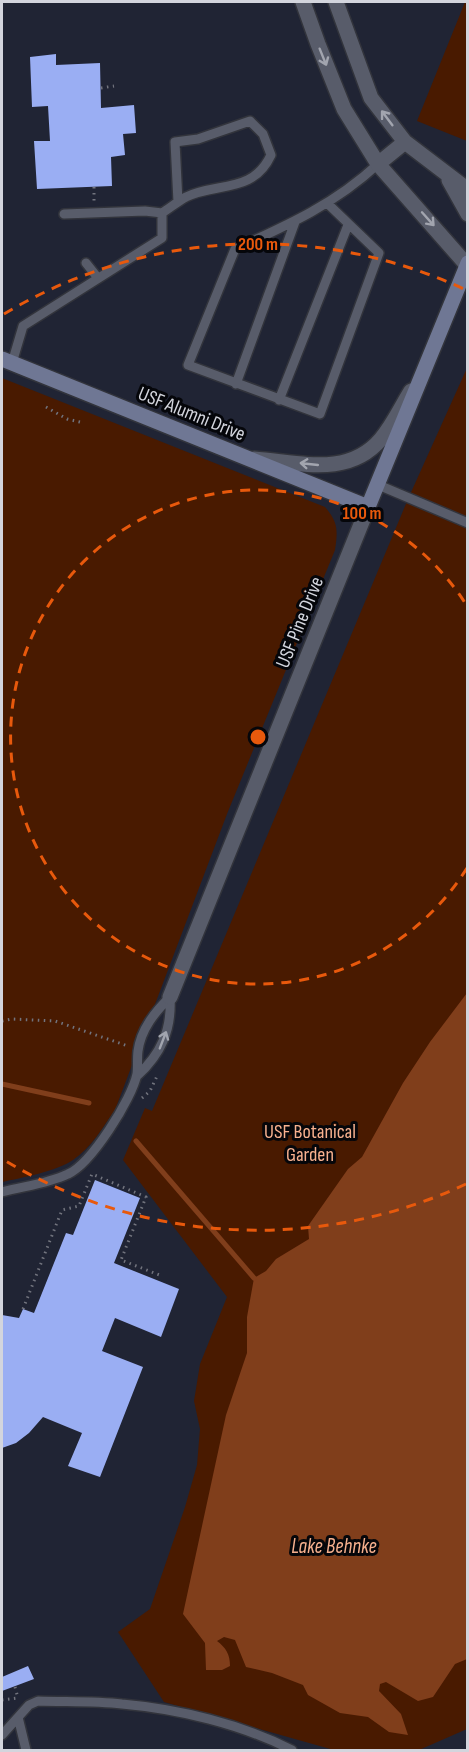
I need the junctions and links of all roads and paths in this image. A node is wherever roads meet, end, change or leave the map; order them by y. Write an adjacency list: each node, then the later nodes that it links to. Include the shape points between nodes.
1 (303, 2): 6 (street, one-way to 6, via 345,109)
2 (336, 2): 5 (street, one-way to 2, via 371,98)
3 (114, 86): 4 (path)
4 (101, 88)
5 (405, 142): 6 (street); 7 (street)
6 (378, 164): 12 (lane); 19 (street, one-way to 19)
7 (444, 172): 9 (street); 15 (street)
8 (94, 187): 10 (path)
9 (468, 190)
10 (94, 202)
11 (178, 202): 11 (lane, via 187,196 241,184 266,166 271,155 263,134 249,122 198,139 175,142); 13 (lane)
12 (327, 203): 16 (lane); 17 (lane)
13 (162, 213): 14 (lane); 20 (lane, via 162,238)
14 (64, 214)
15 (468, 214)
16 (295, 222): 23 (lane); 23 (lane, via 236,249 188,365)
17 (348, 225): 24 (lane); 24 (lane, via 378,254 320,414)
18 (86, 262): 20 (lane)
19 (467, 263): 22 (street, USF Pine Drive)
20 (98, 278): 21 (lane, via 23,326)
21 (7, 361): 27 (street, USF Alumni Drive)
22 (420, 376): 27 (street, one-way to 27, via 382,438 345,463 327,466); 28 (street, USF Pine Drive)
23 (236, 384): 24 (lane)
24 (279, 400)
25 (46, 407): 26 (path)
26 (84, 423)
27 (249, 459): 29 (street, USF Alumni Drive)
28 (376, 484): 29 (street, USF Pine Drive); 30 (lane)
29 (368, 507): 31 (street, USF Pine Drive)
30 (468, 523)
31 (170, 997): 33 (lane, via 157,1010); 34 (lane, one-way to 31, via 162,1046 171,1016)
32 (2, 1021): 33 (path, via 55,1021)
33 (138, 1049): 34 (lane)
34 (137, 1076): 35 (lane, via 99,1146 70,1173)
35 (2, 1192)
36 (162, 1276): 37 (path, via 121,1260 146,1197 92,1174 79,1206 62,1210)
37 (23, 1309)
38 (15, 1687): 39 (path)
39 (18, 1698)
40 (18, 1717): 41 (lane); 42 (lane); 43 (lane, via 38,1701 120,1703 195,1716)
41 (2, 1735)
42 (26, 1750)
43 (292, 1750)

